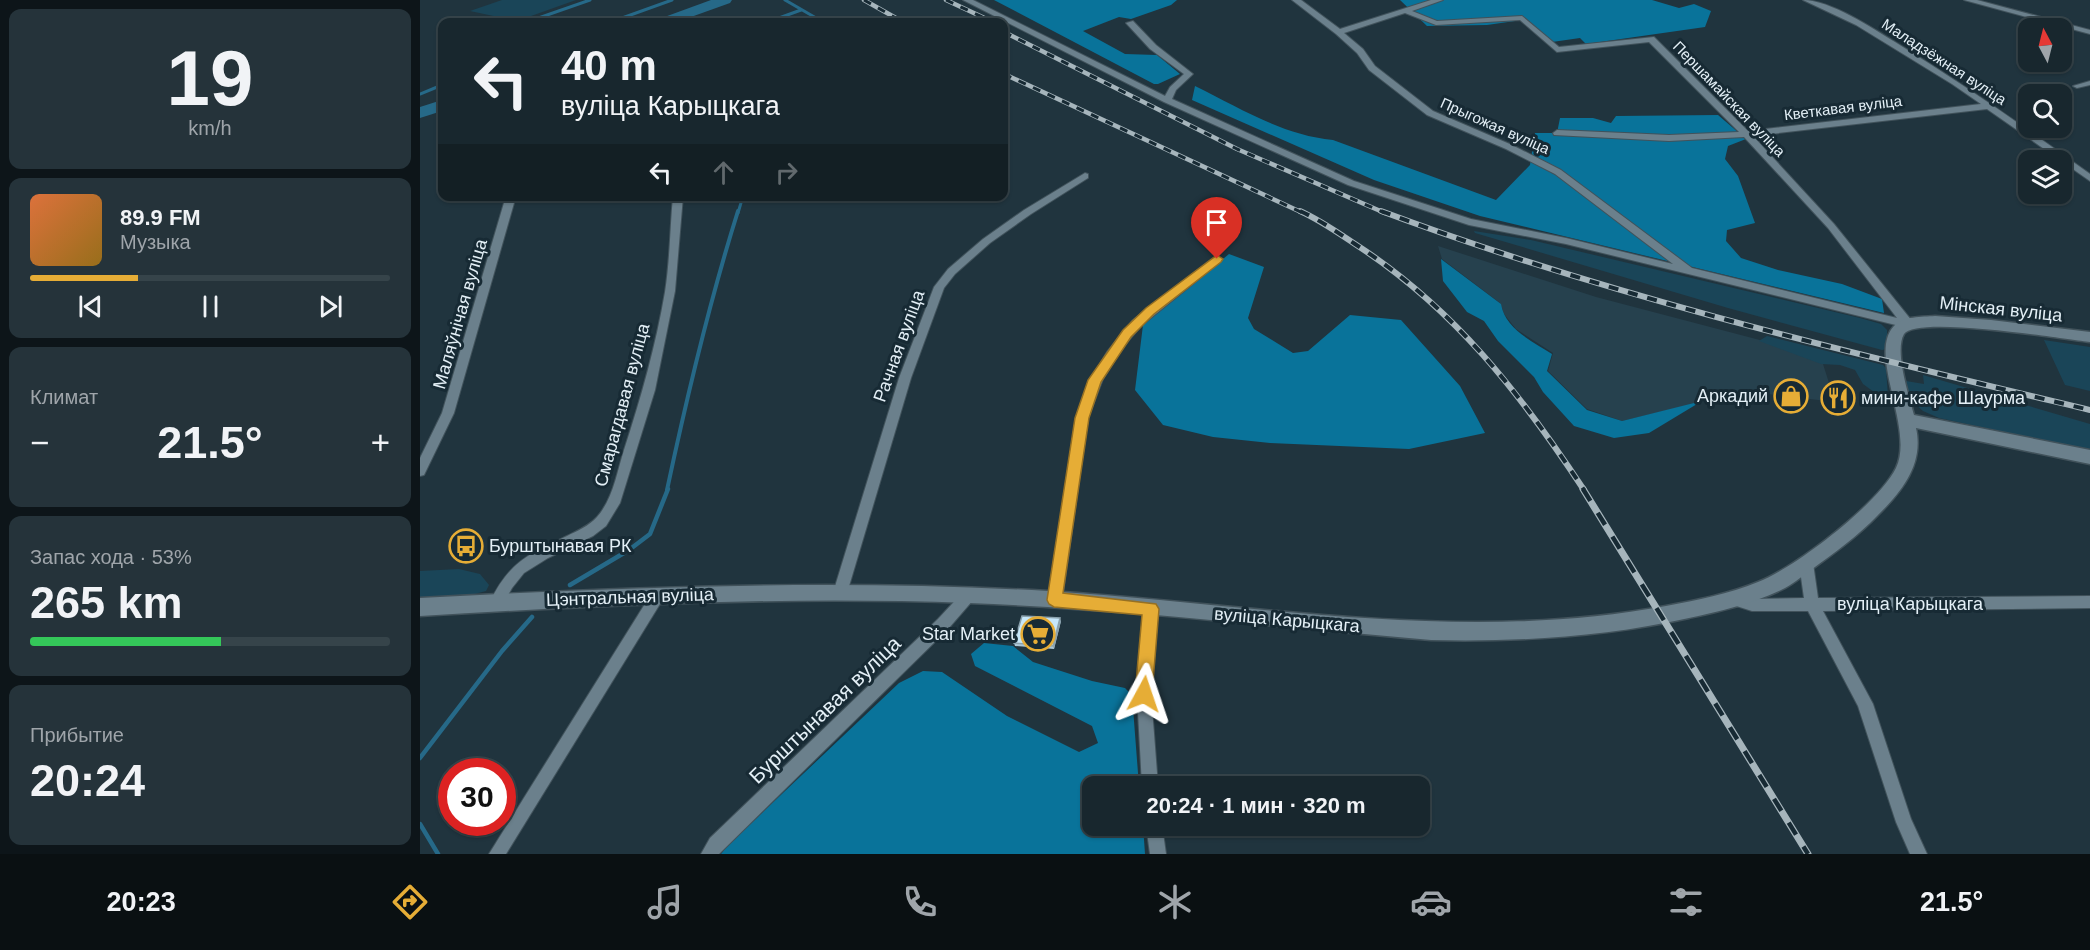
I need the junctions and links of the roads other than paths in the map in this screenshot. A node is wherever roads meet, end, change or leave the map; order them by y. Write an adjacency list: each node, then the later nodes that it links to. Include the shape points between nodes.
1 (967, 0): 7 (street)
2 (1296, 0): 10 (street, Прыгожая вуліца)
3 (1439, 0): 6 (street)
4 (1807, 0): 15 (street, Маладзёжная вуліца, via 1859,23)
5 (1968, 0): 11 (street)
6 (1405, 11): 10 (street); 17 (street, Першамайская вуліца, via 1436,23 1522,18 1557,50 1652,39)
7 (1003, 18)
8 (1008, 20): 14 (street)
9 (1130, 23): 14 (street, via 1189,74)
10 (1339, 32): 23 (street, Прыгожая вуліца, via 1372,68 1418,106 1558,172)
11 (2090, 32)
12 (2090, 83): 13 (street)
13 (2077, 86)
14 (1167, 100): 23 (street, via 1325,174 1393,198 1469,222)
15 (1988, 105): 17 (street, Кветкавая вуліца); 19 (street, Маладзёжная вуліца)
16 (1557, 133): 17 (street, Кветкавая вуліца, via 1669,138)
17 (1746, 134): 24 (street, Першамайская вуліца, via 1831,226)
18 (1084, 176): 30 (street, Рачная вуліца, via 990,239 948,274 939,287 905,378)
19 (2090, 178)
20 (510, 201): 28 (street, Маляўнічая вуліца, via 448,413)
21 (678, 201): 35 (street, Смарагдавая вуліца, via 670,291 649,390 614,503 588,532 519,569)
22 (1217, 259): 34 (street, via 1137,323 1095,380 1082,418)
23 (1690, 272): 24 (street)
24 (1908, 324): 25 (street, Мінская вуліца, via 1954,322); 26 (street, вуліца Карыцкага, via 1896,335 1894,357)
25 (2090, 337)
26 (1908, 420): 27 (street); 29 (street, вуліца Карыцкага, via 1909,454 1888,494 1856,526)
27 (2090, 457)
28 (420, 471)
29 (1806, 563): 33 (street, вуліца Карыцкага, via 1770,586); 37 (street)
30 (840, 593): 31 (street, Цэнтральная вуліца); 32 (street, вуліца Карыцкага)
31 (658, 595): 35 (street, Цэнтральная вуліца); 42 (street)
32 (969, 595): 34 (street, вуліца Карыцкага); 43 (street, Бурштынавая вуліца)
33 (1731, 599): 37 (street, вуліца Карыцкага, via 1752,605); 39 (street, вуліца Карыцкага, via 1659,617 1556,630 1491,633)
34 (1054, 600): 39 (street, вуліца Карыцкага)
35 (497, 602): 38 (street, Цэнтральная вуліца)
36 (2090, 602): 37 (street, вуліца Карыцкага)
37 (1812, 604): 45 (street, via 1865,704 1904,822)
38 (420, 607)
39 (1151, 609): 40 (street, via 1144,694)
40 (1149, 776)
41 (1156, 836): 44 (street)
42 (497, 854)
43 (709, 854)
44 (1158, 854)
45 (1919, 854)

